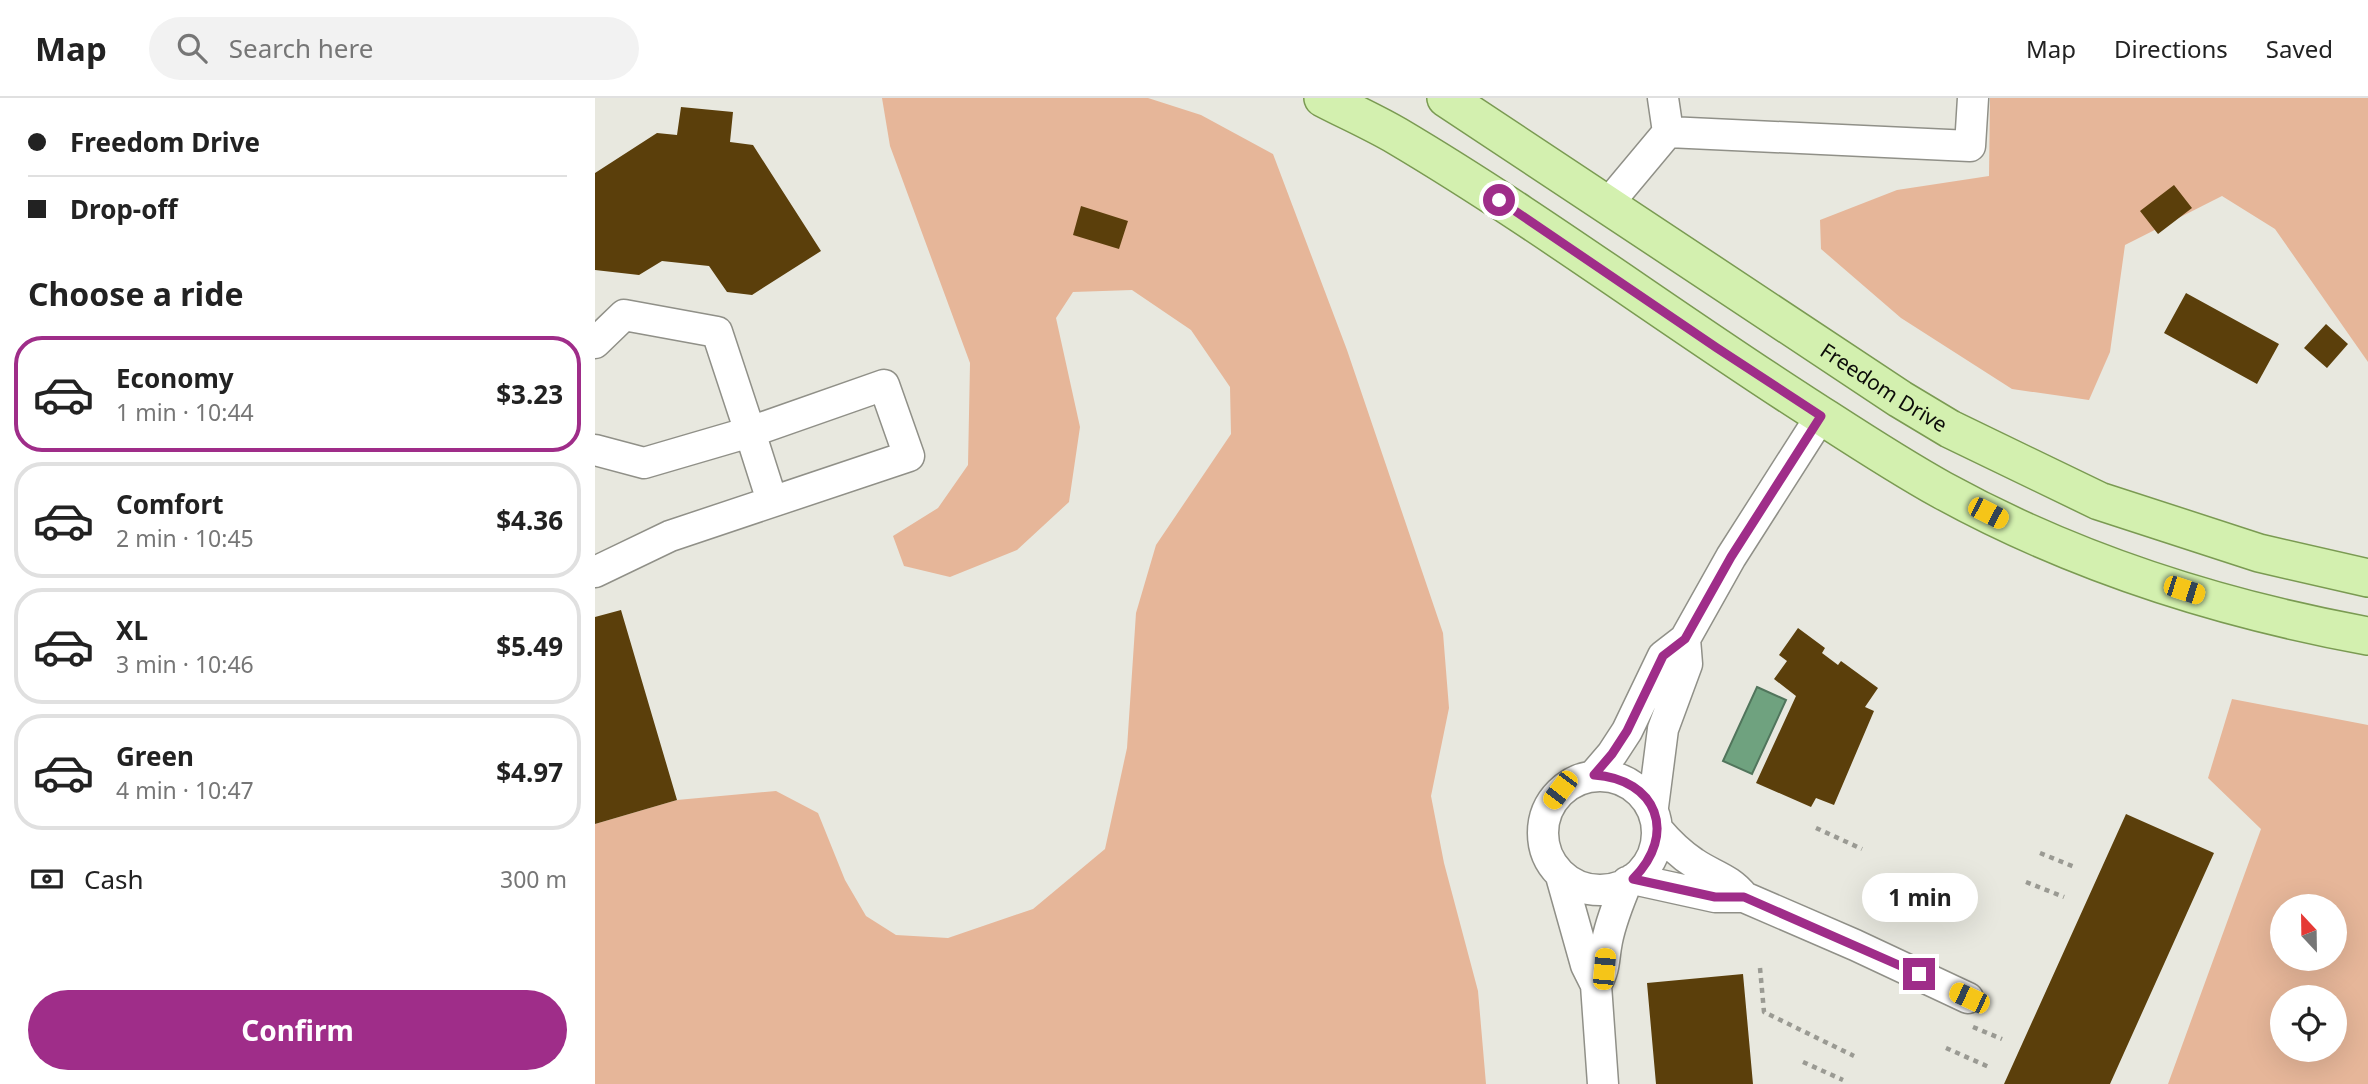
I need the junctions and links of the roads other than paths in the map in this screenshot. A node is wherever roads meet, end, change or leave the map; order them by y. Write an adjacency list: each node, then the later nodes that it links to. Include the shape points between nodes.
1 (1323, 98): 8 (main road, via 1396,135 1508,206)
2 (1446, 98): 6 (main road, Freedom Drive)
3 (1663, 98): 5 (street)
4 (1973, 98): 5 (street, via 1970,146)
5 (1668, 132): 6 (street)
6 (1607, 205): 13 (main road, Freedom Drive, via 1950,429 2099,501 2259,554)
7 (595, 343): 9 (street, via 624,315 717,332)
8 (1821, 416): 14 (main road, via 1942,490 2093,560 2207,598); 15 (street)
9 (750, 432): 10 (street, via 644,463); 11 (street); 11 (street, via 884,385 909,456)
10 (595, 450)
11 (772, 501): 12 (street, via 670,536)
12 (595, 572)
13 (2368, 578)
14 (2368, 636)
15 (1685, 639): 16 (street, via 1663,656 1627,731); 17 (street, via 1687,664 1663,729)
16 (1594, 775): 17 (street, via 1629,783); 18 (street, via 1560,790 1542,822 1542,842)
17 (1655, 818): 19 (street, via 1655,848 1647,865); 20 (street, via 1671,845 1734,885)
18 (1560, 876): 19 (street, via 1596,890); 21 (street)
19 (1630, 881): 20 (street, via 1715,897); 21 (street, via 1614,914 1604,969)
20 (1744, 897): 22 (street, via 1874,953)
21 (1596, 985): 23 (street)
22 (1969, 1011)
23 (1603, 1084)

